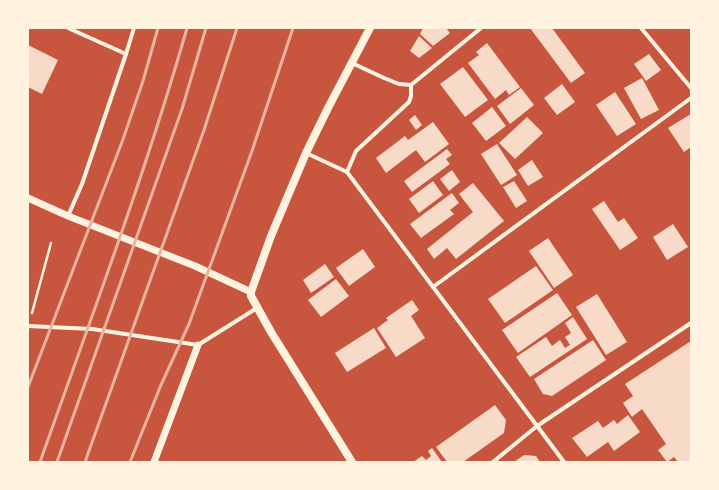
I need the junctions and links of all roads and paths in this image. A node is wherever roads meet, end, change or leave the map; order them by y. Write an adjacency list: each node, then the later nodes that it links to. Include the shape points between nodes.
1 (68, 28): 6 (street)
2 (134, 28): 6 (street)
3 (370, 28): 7 (main road)
4 (481, 28): 8 (street)
5 (641, 28): 9 (street)
6 (126, 54): 14 (street, via 82,184)
7 (352, 63): 8 (street, via 399,84); 11 (main road)
8 (411, 85): 12 (street, via 409,102 356,150)
9 (691, 88)
10 (691, 98): 16 (street)
11 (306, 153): 12 (street); 17 (main road, via 271,236)
12 (347, 172): 16 (street)
13 (28, 198): 14 (street)
14 (68, 216): 17 (street, via 195,266)
15 (51, 242): 20 (path)
16 (433, 288): 22 (street)
17 (251, 292): 18 (main road)
18 (257, 308): 21 (street); 24 (main road)
19 (691, 323): 22 (street)
20 (29, 326): 21 (street, via 92,329)
21 (198, 345): 23 (street)
22 (537, 426): 25 (street); 26 (street)
23 (154, 462)
24 (352, 462)
25 (493, 462)
26 (564, 462)

